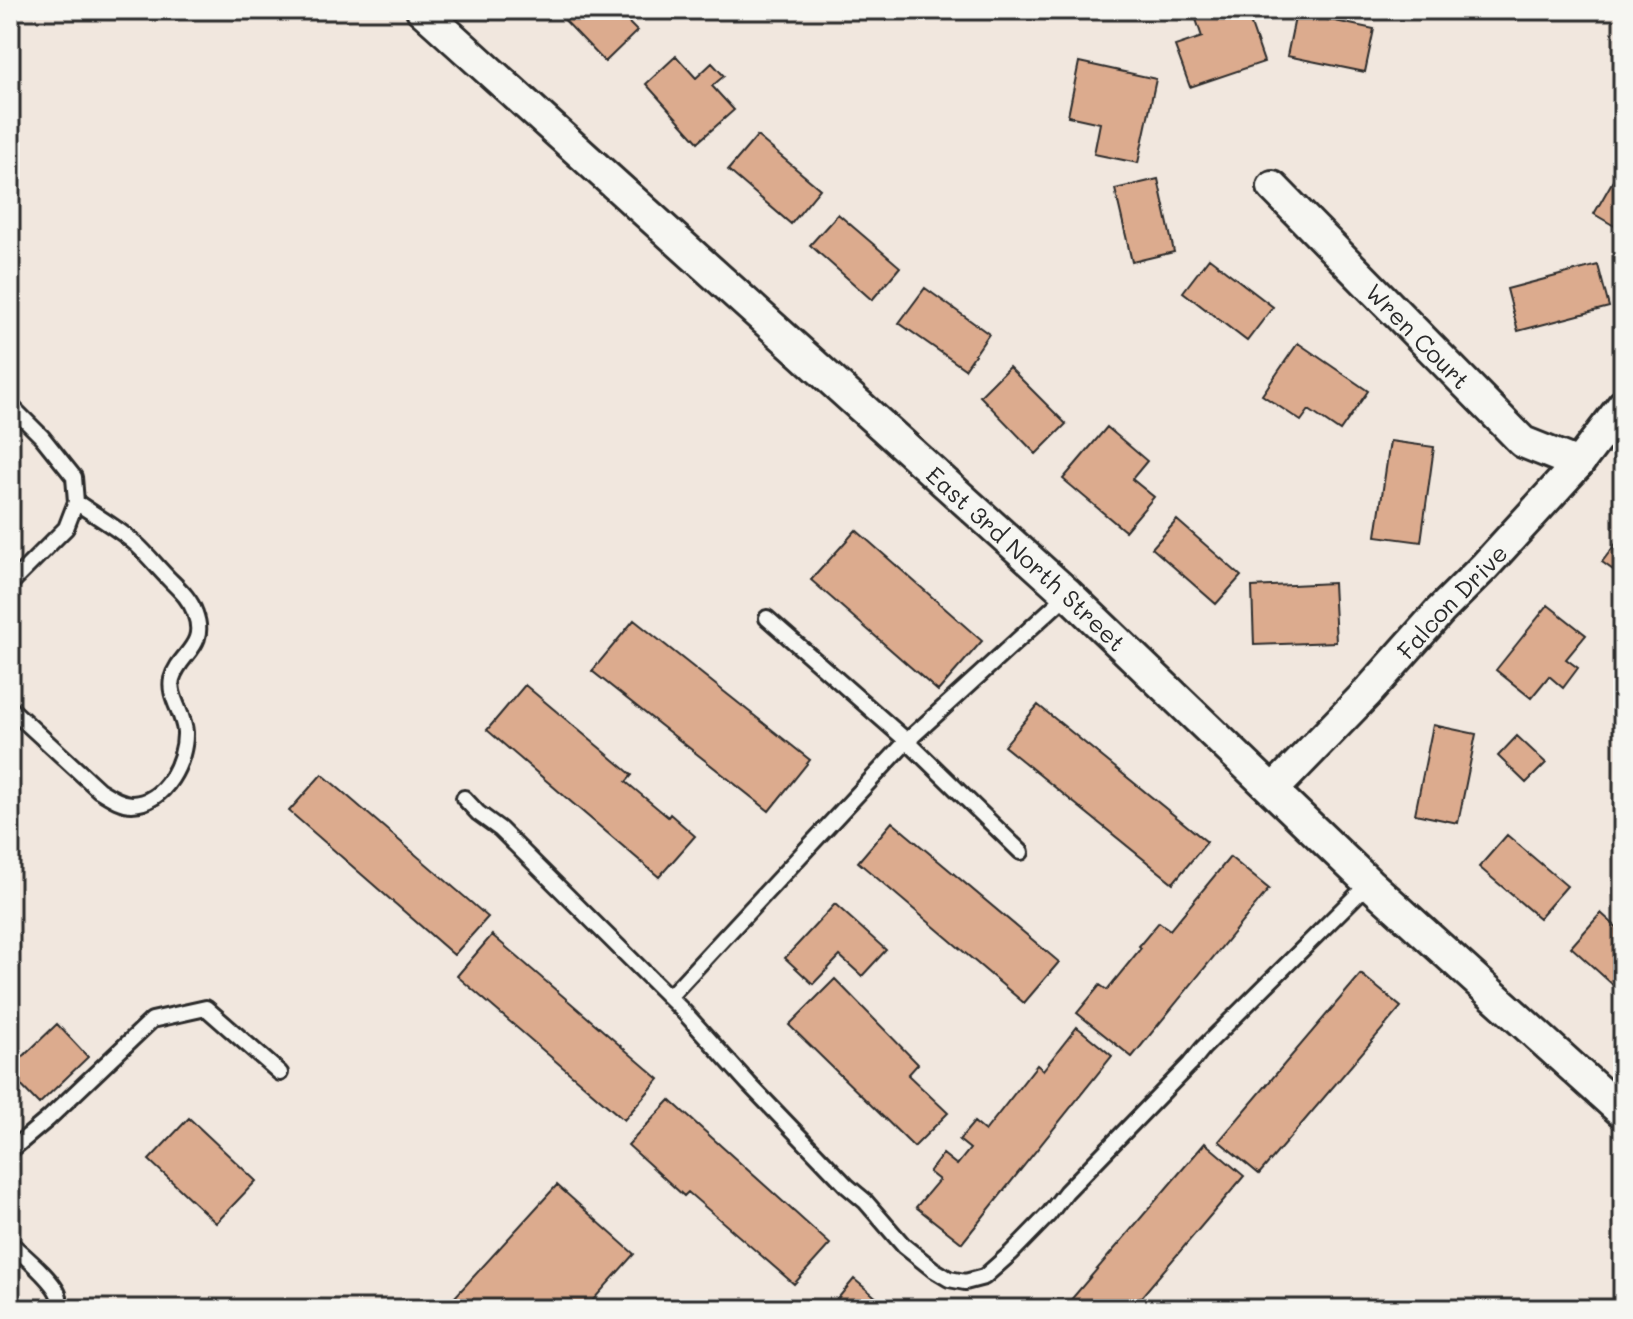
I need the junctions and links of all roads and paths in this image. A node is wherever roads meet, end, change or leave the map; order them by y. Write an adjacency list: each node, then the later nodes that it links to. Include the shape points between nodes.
1 (422, 10): 8 (street, East 3rd North Street)
2 (1273, 187): 5 (street, Wren Court, via 1523,442)
3 (10, 405): 6 (lane, via 74,477)
4 (1623, 405): 5 (street, Falcon Drive)
5 (1578, 464): 12 (street, Falcon Drive)
6 (76, 502): 7 (lane, via 66,528); 10 (lane, via 134,543 190,601 197,617 199,636 171,681 185,731 181,758 168,784 148,801 114,800)
7 (10, 584)
8 (1068, 594): 11 (lane); 12 (street, East 3rd North Street)
9 (767, 618): 11 (lane)
10 (10, 708)
11 (907, 741): 14 (lane); 16 (lane)
12 (1273, 790): 15 (street, East 3rd North Street)
13 (464, 798): 16 (lane)
14 (1021, 852)
15 (1369, 883): 16 (lane, via 1203,1048 1011,1253 984,1277 965,1282 949,1279 904,1246); 18 (street, East 3rd North Street)
16 (669, 997)
17 (280, 1073): 19 (lane, via 206,1008 152,1020)
18 (1623, 1113)
19 (10, 1151)
20 (10, 1243): 21 (lane, via 57,1292)
21 (56, 1309)

